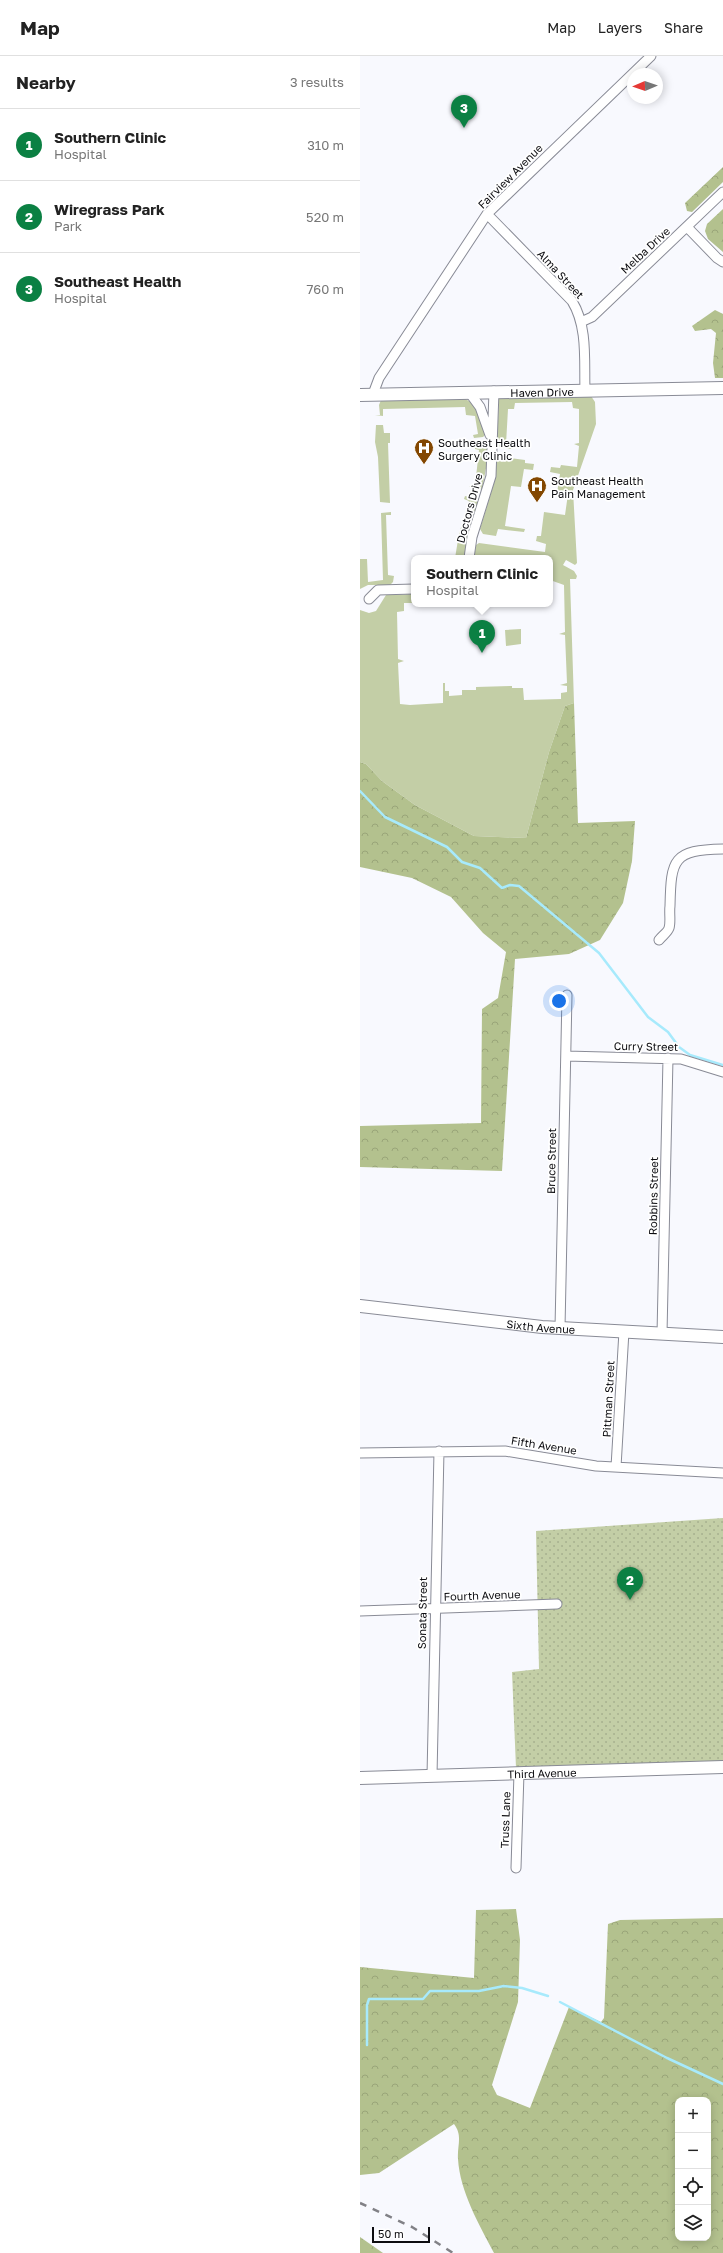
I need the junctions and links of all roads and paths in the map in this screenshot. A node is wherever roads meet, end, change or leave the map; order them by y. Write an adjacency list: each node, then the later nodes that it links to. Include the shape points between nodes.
1 (651, 56): 3 (street, Fairview Avenue)
2 (723, 192): 4 (street, Melba Drive)
3 (487, 214): 6 (street, Alma Street, via 572,301); 11 (street, Fairview Avenue, via 379,378)
4 (687, 227): 5 (street); 6 (street, Melba Drive, via 592,317)
5 (723, 262)
6 (581, 322): 8 (street, Alma Street)
7 (723, 388): 8 (street, Haven Drive)
8 (585, 390): 9 (street, Haven Drive)
9 (494, 391): 10 (street, Haven Drive); 13 (street, Doctors Drive)
10 (469, 392): 11 (street, Haven Drive); 13 (street, Doctors Drive, via 480,406)
11 (373, 394): 12 (street, Haven Drive)
12 (360, 395)
13 (492, 440): 14 (street, Doctors Drive, via 491,476 472,537)
14 (469, 555)
15 (411, 589): 16 (street, via 378,590)
16 (369, 599)
17 (723, 849): 18 (street, via 692,851 676,864 670,878 669,929)
18 (659, 940)
19 (567, 995): 20 (street, Bruce Street)
20 (566, 1056): 21 (street, Curry Street); 24 (street, Bruce Street)
21 (668, 1058): 22 (street, Curry Street, via 688,1060); 26 (street, Robbins Street)
22 (723, 1072)
23 (360, 1306): 24 (street, Sixth Avenue, via 492,1323)
24 (560, 1328): 25 (street, Sixth Avenue)
25 (624, 1331): 26 (street, Sixth Avenue); 30 (street, Pittman Street)
26 (662, 1334): 27 (street, Sixth Avenue)
27 (723, 1337)
28 (439, 1451): 29 (street, Fifth Avenue); 30 (street, Fifth Avenue, via 522,1452); 33 (street, Sonata Street)
29 (360, 1453)
30 (616, 1468): 31 (street, Fifth Avenue)
31 (723, 1473)
32 (557, 1604): 33 (street, Fourth Avenue)
33 (434, 1609): 34 (street, Fourth Avenue); 37 (street, Sonata Street)
34 (360, 1611)
35 (723, 1767): 36 (street, Third Avenue)
36 (519, 1773): 37 (street, Third Avenue); 39 (street, Truss Lane)
37 (432, 1776): 38 (street, Third Avenue)
38 (360, 1778)
39 (516, 1868)

